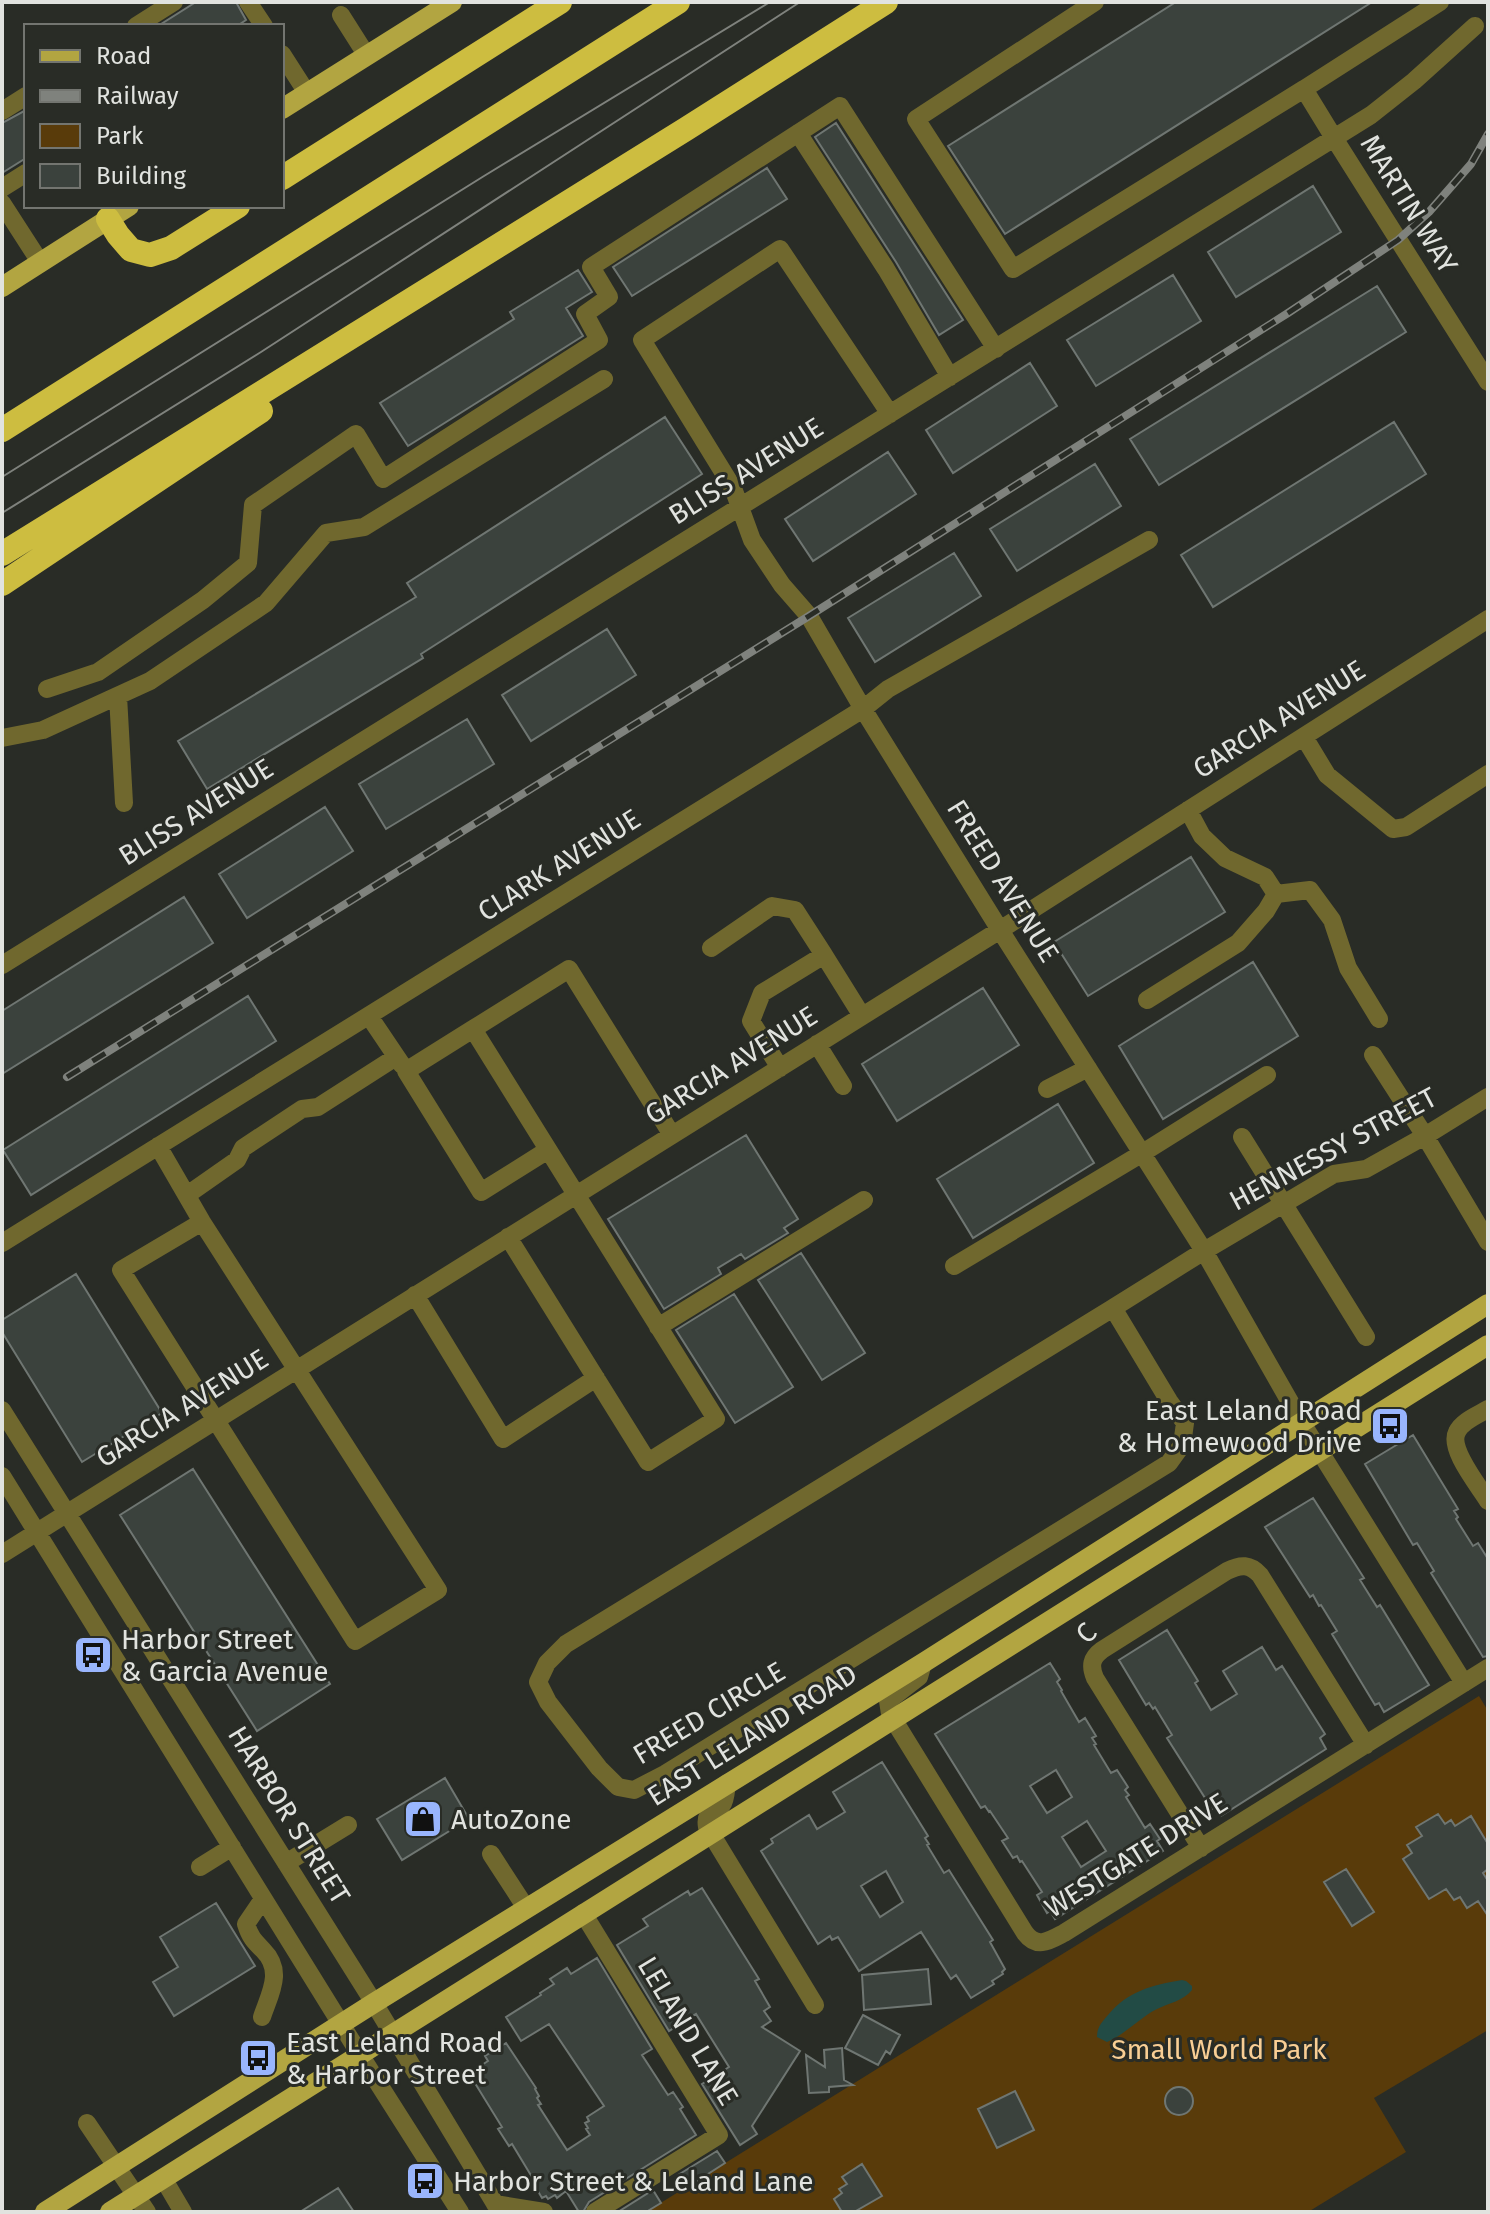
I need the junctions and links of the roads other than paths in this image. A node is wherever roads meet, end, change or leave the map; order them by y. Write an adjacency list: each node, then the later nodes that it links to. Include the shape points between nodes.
1 (174, 2): 10 (street)
2 (248, 2): 11 (street)
3 (452, 2): 13 (main road)
4 (560, 2): 24 (highway)
5 (678, 2): 36 (highway)
6 (886, 2): 20 (highway)
7 (1095, 2): 15 (street, via 916,119 1013,269)
8 (1440, 2): 15 (street)
9 (341, 15): 13 (street)
10 (139, 24)
11 (261, 24)
12 (1475, 26): 22 (street, BLISS AVENUE, via 1414,81)
13 (367, 56): 16 (main road)
14 (284, 57): 16 (street)
15 (1304, 89): 22 (street)
16 (307, 93): 18 (main road)
17 (24, 97): 19 (street)
18 (284, 108)
19 (2, 111)
20 (686, 129): 39 (highway); 40 (highway)
21 (798, 133): 31 (street, via 840,106); 32 (street); 42 (street, via 591,267 609,297 585,314 599,340 383,479 356,434 253,505 248,563 98,672)
22 (1334, 138): 31 (street, BLISS AVENUE); 34 (street, MARTIN WAY)
23 (24, 174): 25 (street)
24 (284, 177)
25 (2, 188)
26 (2, 203): 29 (street)
27 (235, 208): 28 (highway, via 171,248 150,255 131,250 118,235)
28 (118, 212): 29 (main road)
29 (40, 262): 30 (main road)
30 (2, 287)
31 (996, 349): 32 (street, BLISS AVENUE)
32 (950, 377): 35 (street, BLISS AVENUE)
33 (604, 379): 43 (street, via 364,527 326,533 266,603 150,681)
34 (1488, 382)
35 (890, 414): 37 (street, BLISS AVENUE); 37 (street, FREED AVENUE, via 780,249 642,340 733,488)
36 (2, 430)
37 (740, 508): 44 (street, FREED AVENUE, via 752,540 809,616); 54 (street, BLISS AVENUE)
38 (1149, 540): 44 (street, CLARK AVENUE, via 888,689)
39 (2, 554)
40 (2, 584)
41 (1488, 619): 45 (street, GARCIA AVENUE)
42 (47, 689)
43 (118, 696): 46 (street, via 43,730); 48 (street)
44 (863, 709): 51 (street, FREED AVENUE); 56 (street, CLARK AVENUE)
45 (1304, 737): 47 (street, via 1327,775 1393,829 1406,827); 49 (street, GARCIA AVENUE)
46 (2, 738)
47 (1488, 774)
48 (124, 803)
49 (1188, 810): 50 (street, via 1202,836 1225,858 1265,877); 51 (street, GARCIA AVENUE)
50 (1276, 894): 55 (street, via 1238,943); 58 (street, via 1310,890 1332,920 1348,968)
51 (1000, 930): 57 (street, GARCIA AVENUE); 64 (street, FREED AVENUE)
52 (711, 948): 53 (street, via 772,906 795,910)
53 (824, 955): 57 (street); 63 (street, via 762,993 751,1021)
54 (2, 965)
55 (1147, 1000)
56 (369, 1016): 62 (street); 72 (street, CLARK AVENUE)
57 (862, 1016): 60 (street, GARCIA AVENUE)
58 (1379, 1019)
59 (473, 1029): 62 (street); 69 (street, via 569,969); 73 (street)
60 (817, 1044): 63 (street, GARCIA AVENUE); 66 (street)
61 (1373, 1055): 70 (street)
62 (401, 1064): 73 (street, via 481,1192); 75 (street, via 318,1107 302,1109 243,1148 237,1160)
63 (780, 1068): 69 (street, GARCIA AVENUE)
64 (1088, 1068): 67 (street); 74 (street, FREED AVENUE)
65 (1267, 1075): 74 (street)
66 (843, 1086)
67 (1047, 1089)
68 (1488, 1097): 70 (street, HENNESSY STREET)
69 (672, 1135): 76 (street, GARCIA AVENUE)
70 (1425, 1136): 78 (street, HENNESSY STREET, via 1366,1169 1334,1174); 81 (street)
71 (1242, 1137): 78 (street)
72 (158, 1146): 75 (street); 82 (street, CLARK AVENUE)
73 (548, 1150): 76 (street)
74 (1141, 1154): 83 (street, FREED AVENUE); 84 (street)
75 (187, 1195): 79 (street)
76 (576, 1195): 80 (street, GARCIA AVENUE); 88 (street)
77 (864, 1200): 88 (street)
78 (1283, 1204): 83 (street, HENNESSY STREET); 89 (street)
79 (202, 1222): 91 (street); 95 (street, via 121,1270)
80 (508, 1237): 85 (street, GARCIA AVENUE); 92 (street)
81 (1488, 1242)
82 (2, 1243)
83 (1204, 1251): 87 (street, FREED CIRCLE); 96 (street, FREED AVENUE)
84 (954, 1266)
85 (415, 1295): 91 (street, GARCIA AVENUE); 92 (street, via 503,1439)
86 (1488, 1304): 96 (main road, EAST LELAND ROAD)
87 (1113, 1308): 87 (street, FREED CIRCLE, via 566,1644 547,1663 538,1682 599,1768 618,1787 634,1790 1169,1463 1182,1445 1185,1423)
88 (658, 1327): 92 (street, via 716,1419 648,1462)
89 (1366, 1337)
90 (1488, 1345): 97 (main road)
91 (296, 1370): 95 (street, GARCIA AVENUE); 95 (street, via 438,1590 355,1641)
92 (596, 1378)
93 (1488, 1409): 99 (street, via 1464,1424 1455,1442)
94 (2, 1410): 100 (street, HARBOR STREET)
95 (215, 1420): 100 (street, GARCIA AVENUE)
96 (1302, 1423): 97 (street, FREED AVENUE); 103 (main road, EAST LELAND ROAD)
97 (1320, 1451): 105 (street, FREED AVENUE); 106 (main road)
98 (2, 1476): 101 (street)
99 (1488, 1501)
100 (67, 1513): 101 (street, GARCIA AVENUE); 114 (street, HARBOR STREET)
101 (37, 1532): 102 (street, GARCIA AVENUE); 111 (street)
102 (2, 1554)
103 (923, 1663): 106 (street, via 919,1677 888,1701); 108 (main road, EAST LELAND ROAD)
104 (1488, 1668): 105 (street, WESTGATE DRIVE)
105 (1464, 1683): 107 (street, WESTGATE DRIVE)
106 (893, 1720): 110 (main road); 112 (street, WESTGATE DRIVE, via 1025,1933 1037,1943 1064,1933)
107 (1366, 1745): 112 (street, WESTGATE DRIVE); 112 (street, C, via 1260,1575 1245,1566 1227,1571 1107,1647 1093,1660 1092,1669)
108 (727, 1783): 110 (street, via 722,1806 706,1818); 117 (main road, EAST LELAND ROAD)
109 (348, 1825): 114 (street)
110 (711, 1834): 118 (main road); 120 (street)
111 (232, 1847): 115 (street); 116 (street)
112 (1201, 1848)
113 (491, 1854): 117 (street)
114 (286, 1863): 119 (street, HARBOR STREET)
115 (200, 1867)
116 (263, 1899): 121 (street, via 246,1924 250,1939 275,1970); 122 (street)
117 (526, 1908): 119 (main road, EAST LELAND ROAD)
118 (583, 1913): 123 (main road); 135 (street, LELAND LANE, via 719,2135)
119 (374, 2003): 122 (main road, EAST LELAND ROAD); 123 (street, HARBOR STREET)
120 (815, 2005)
121 (262, 2017)
122 (341, 2024): 124 (street); 126 (main road, EAST LELAND ROAD)
123 (391, 2033): 124 (main road); 129 (street, HARBOR STREET)
124 (359, 2053): 127 (main road); 133 (street)
125 (87, 2123): 126 (street)
126 (116, 2167): 128 (street); 130 (main road, EAST LELAND ROAD)
127 (163, 2178): 128 (main road); 132 (street)
128 (141, 2204): 131 (main road)
129 (497, 2208): 134 (street)
130 (45, 2212)
131 (110, 2212)
132 (183, 2212)
133 (460, 2212)
134 (544, 2212)
135 (595, 2212)

